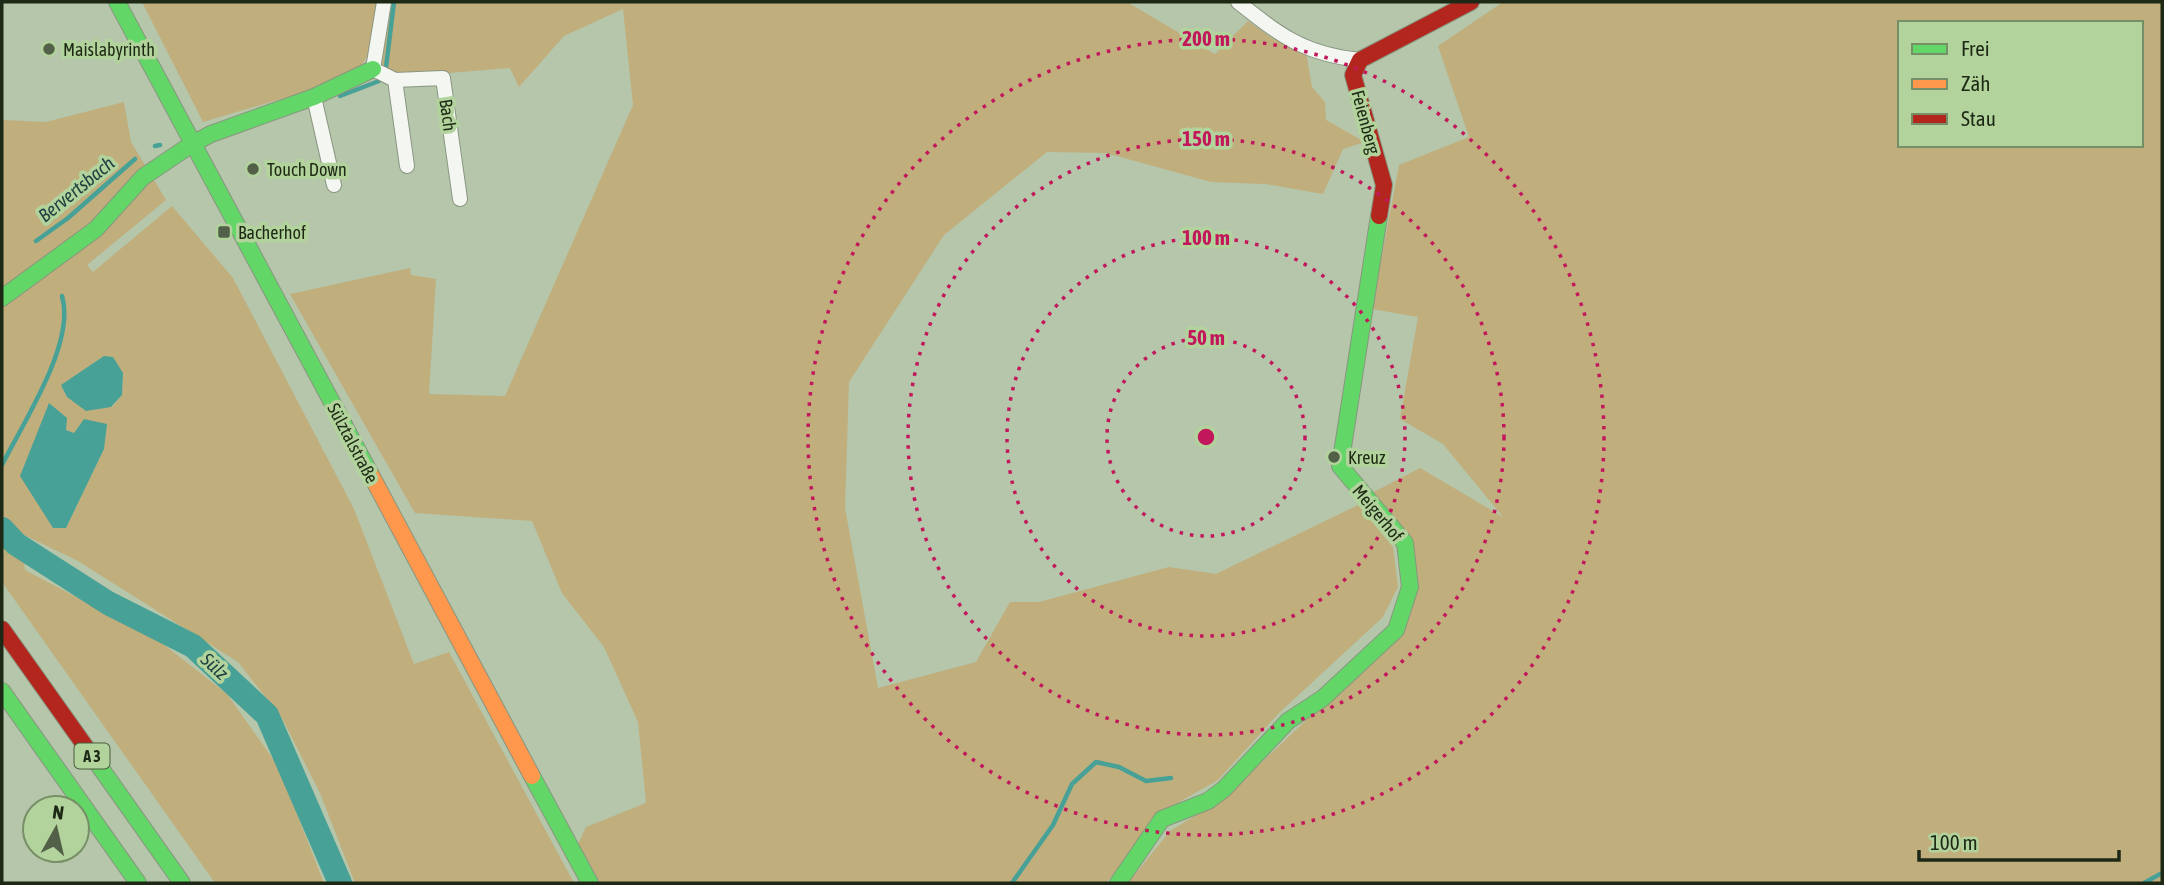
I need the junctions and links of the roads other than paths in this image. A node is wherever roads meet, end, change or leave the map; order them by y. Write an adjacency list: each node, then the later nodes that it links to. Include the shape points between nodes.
1 (117, 2): 9 (main road, Sülztalstraße)
2 (384, 2): 6 (street)
3 (1238, 2): 5 (street, via 1284,38 1327,56)
4 (1471, 2): 5 (main road)
5 (1360, 60): 12 (main road, Feienberg, via 1353,75)
6 (373, 69): 7 (street, Bach); 8 (main road)
7 (395, 80): 10 (street); 13 (street, Bach, via 443,78)
8 (314, 97): 9 (main road); 11 (street)
9 (192, 144): 14 (main road, via 143,177 96,229); 19 (main road, Sülztalstraße)
10 (407, 166)
11 (334, 185)
12 (1384, 185): 20 (main road, Meigerhof, via 1340,466 1405,543 1410,587 1406,607 1396,630 1358,668 1288,721 1224,789 1208,801 1162,818)
13 (460, 199)
14 (2, 298)
15 (2, 629): 18 (main road, A 3)
16 (2, 691): 17 (main road, A 3)
17 (138, 883)
18 (182, 883)
19 (590, 883)
20 (1118, 883)

